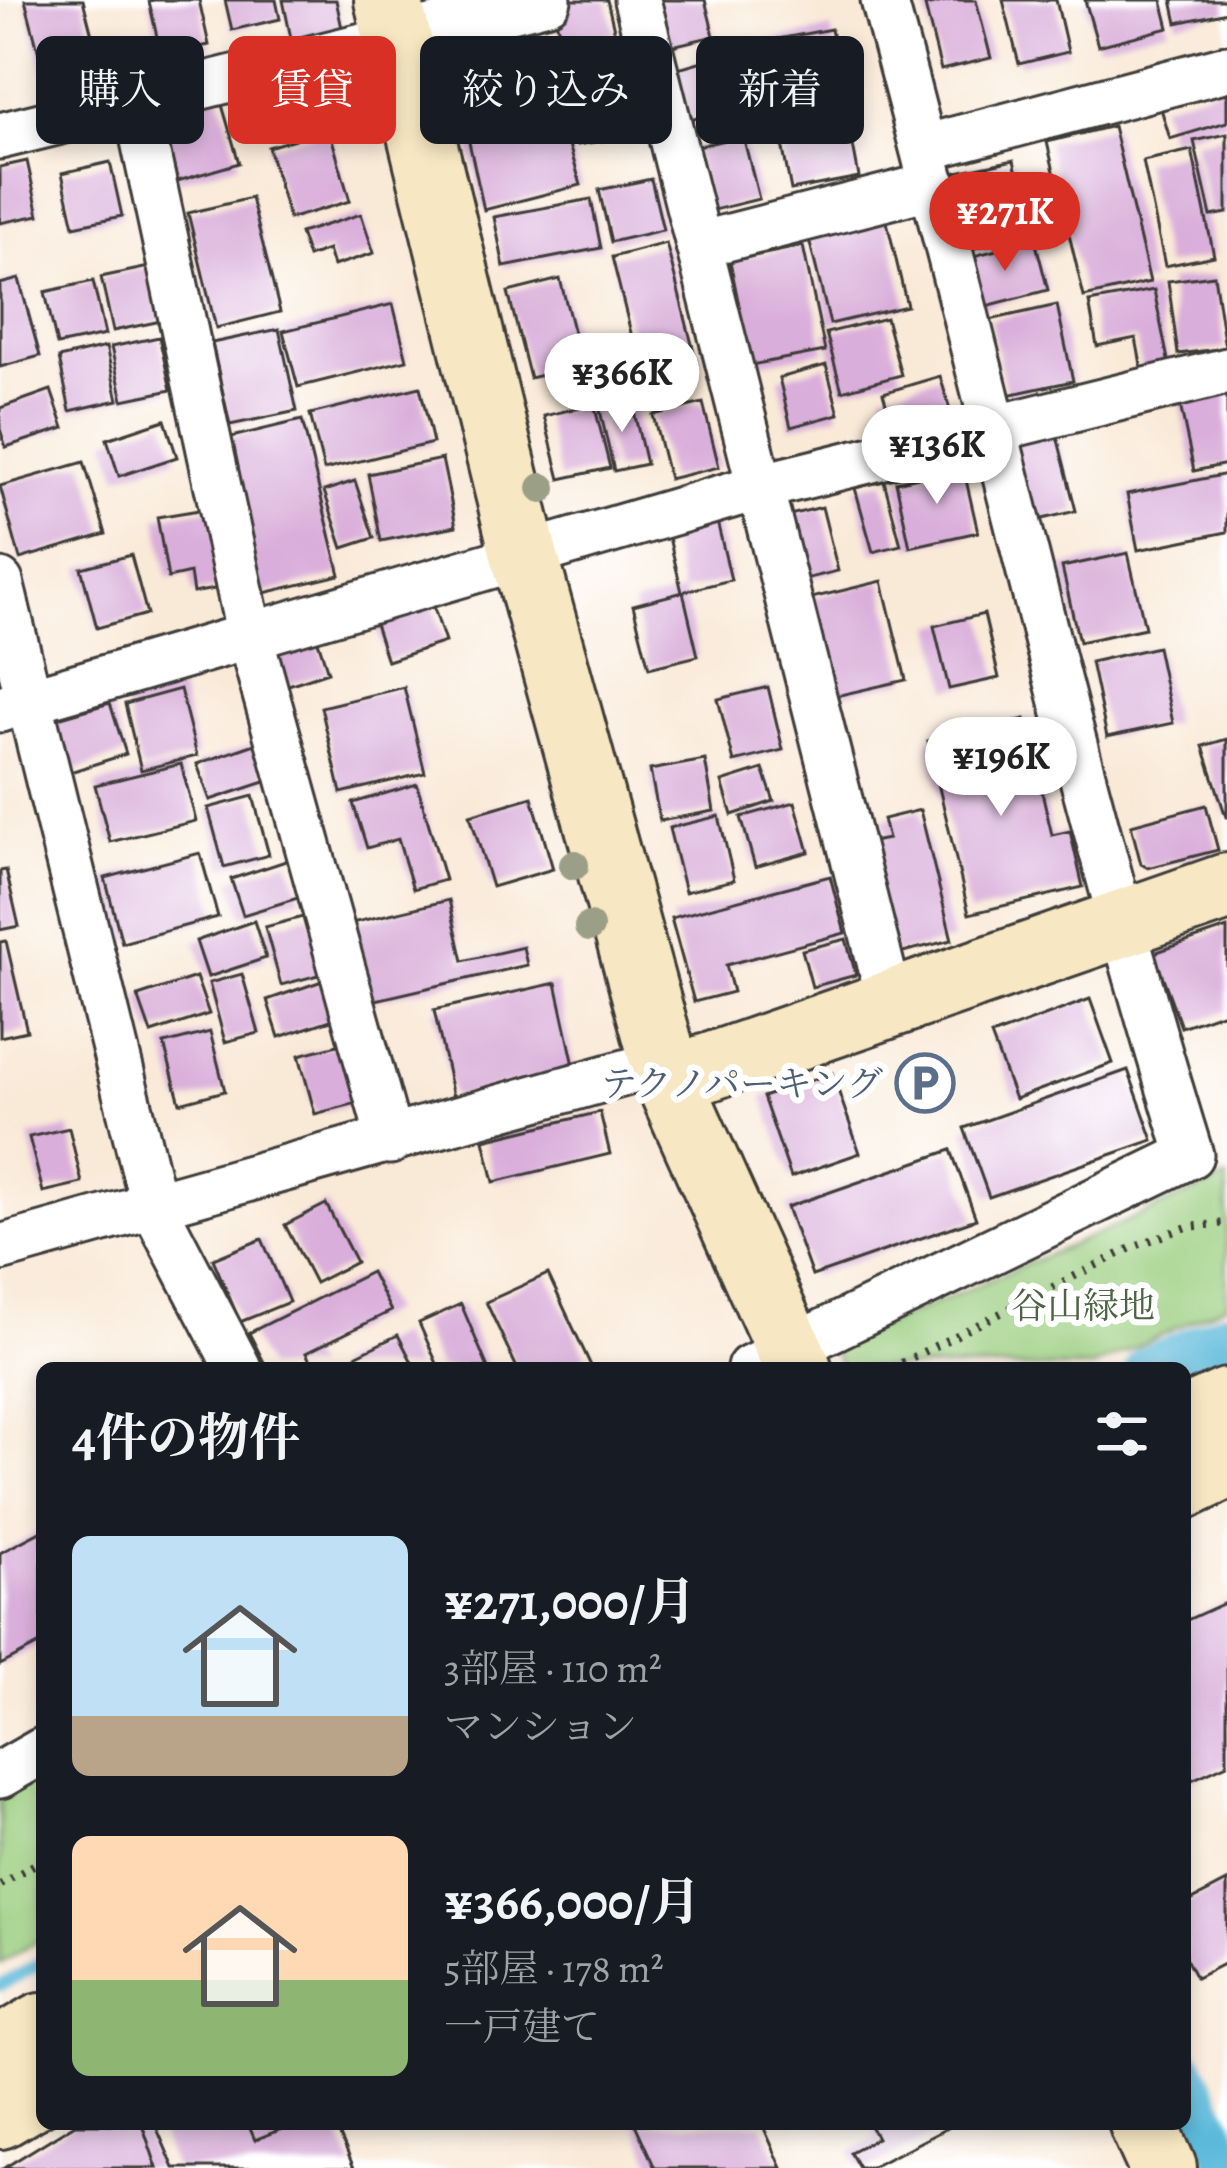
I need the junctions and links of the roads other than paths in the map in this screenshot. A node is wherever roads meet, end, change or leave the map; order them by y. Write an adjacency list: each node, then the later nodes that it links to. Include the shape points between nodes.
1 (548, 0): 4 (street)
2 (638, 0): 11 (street)
3 (884, 0): 10 (street)
4 (392, 19): 6 (street); 15 (street)
5 (1227, 68): 10 (street)
6 (204, 81)
7 (36, 127): 8 (street)
8 (0, 136)
9 (145, 144): 17 (street)
10 (929, 166): 11 (street); 13 (street)
11 (699, 245): 14 (street)
12 (1227, 371): 13 (street)
13 (996, 426): 14 (street); 20 (street)
14 (759, 488): 15 (street); 21 (street)
15 (524, 554): 17 (street); 22 (street)
16 (0, 582): 18 (street)
17 (250, 638): 18 (street); 23 (street)
18 (14, 705): 24 (street)
19 (1227, 887): 20 (street)
20 (1120, 925): 21 (street); 26 (street, via 1190,1155)
21 (891, 1005): 22 (street)
22 (667, 1072): 23 (street); 26 (street)
23 (390, 1141): 24 (street)
24 (154, 1207): 25 (street); 27 (street)
25 (0, 1248)
26 (779, 1361)
27 (235, 1362)
28 (1227, 1402): 29 (street)
29 (1191, 1418)
30 (1227, 1465): 31 (street)
31 (1191, 1482)
32 (36, 1754): 33 (street)
33 (0, 1775)
34 (36, 2030): 35 (street)
35 (0, 2051)
36 (36, 2094): 37 (street)
37 (0, 2115)
38 (1146, 2130): 39 (street)
39 (1163, 2168)

